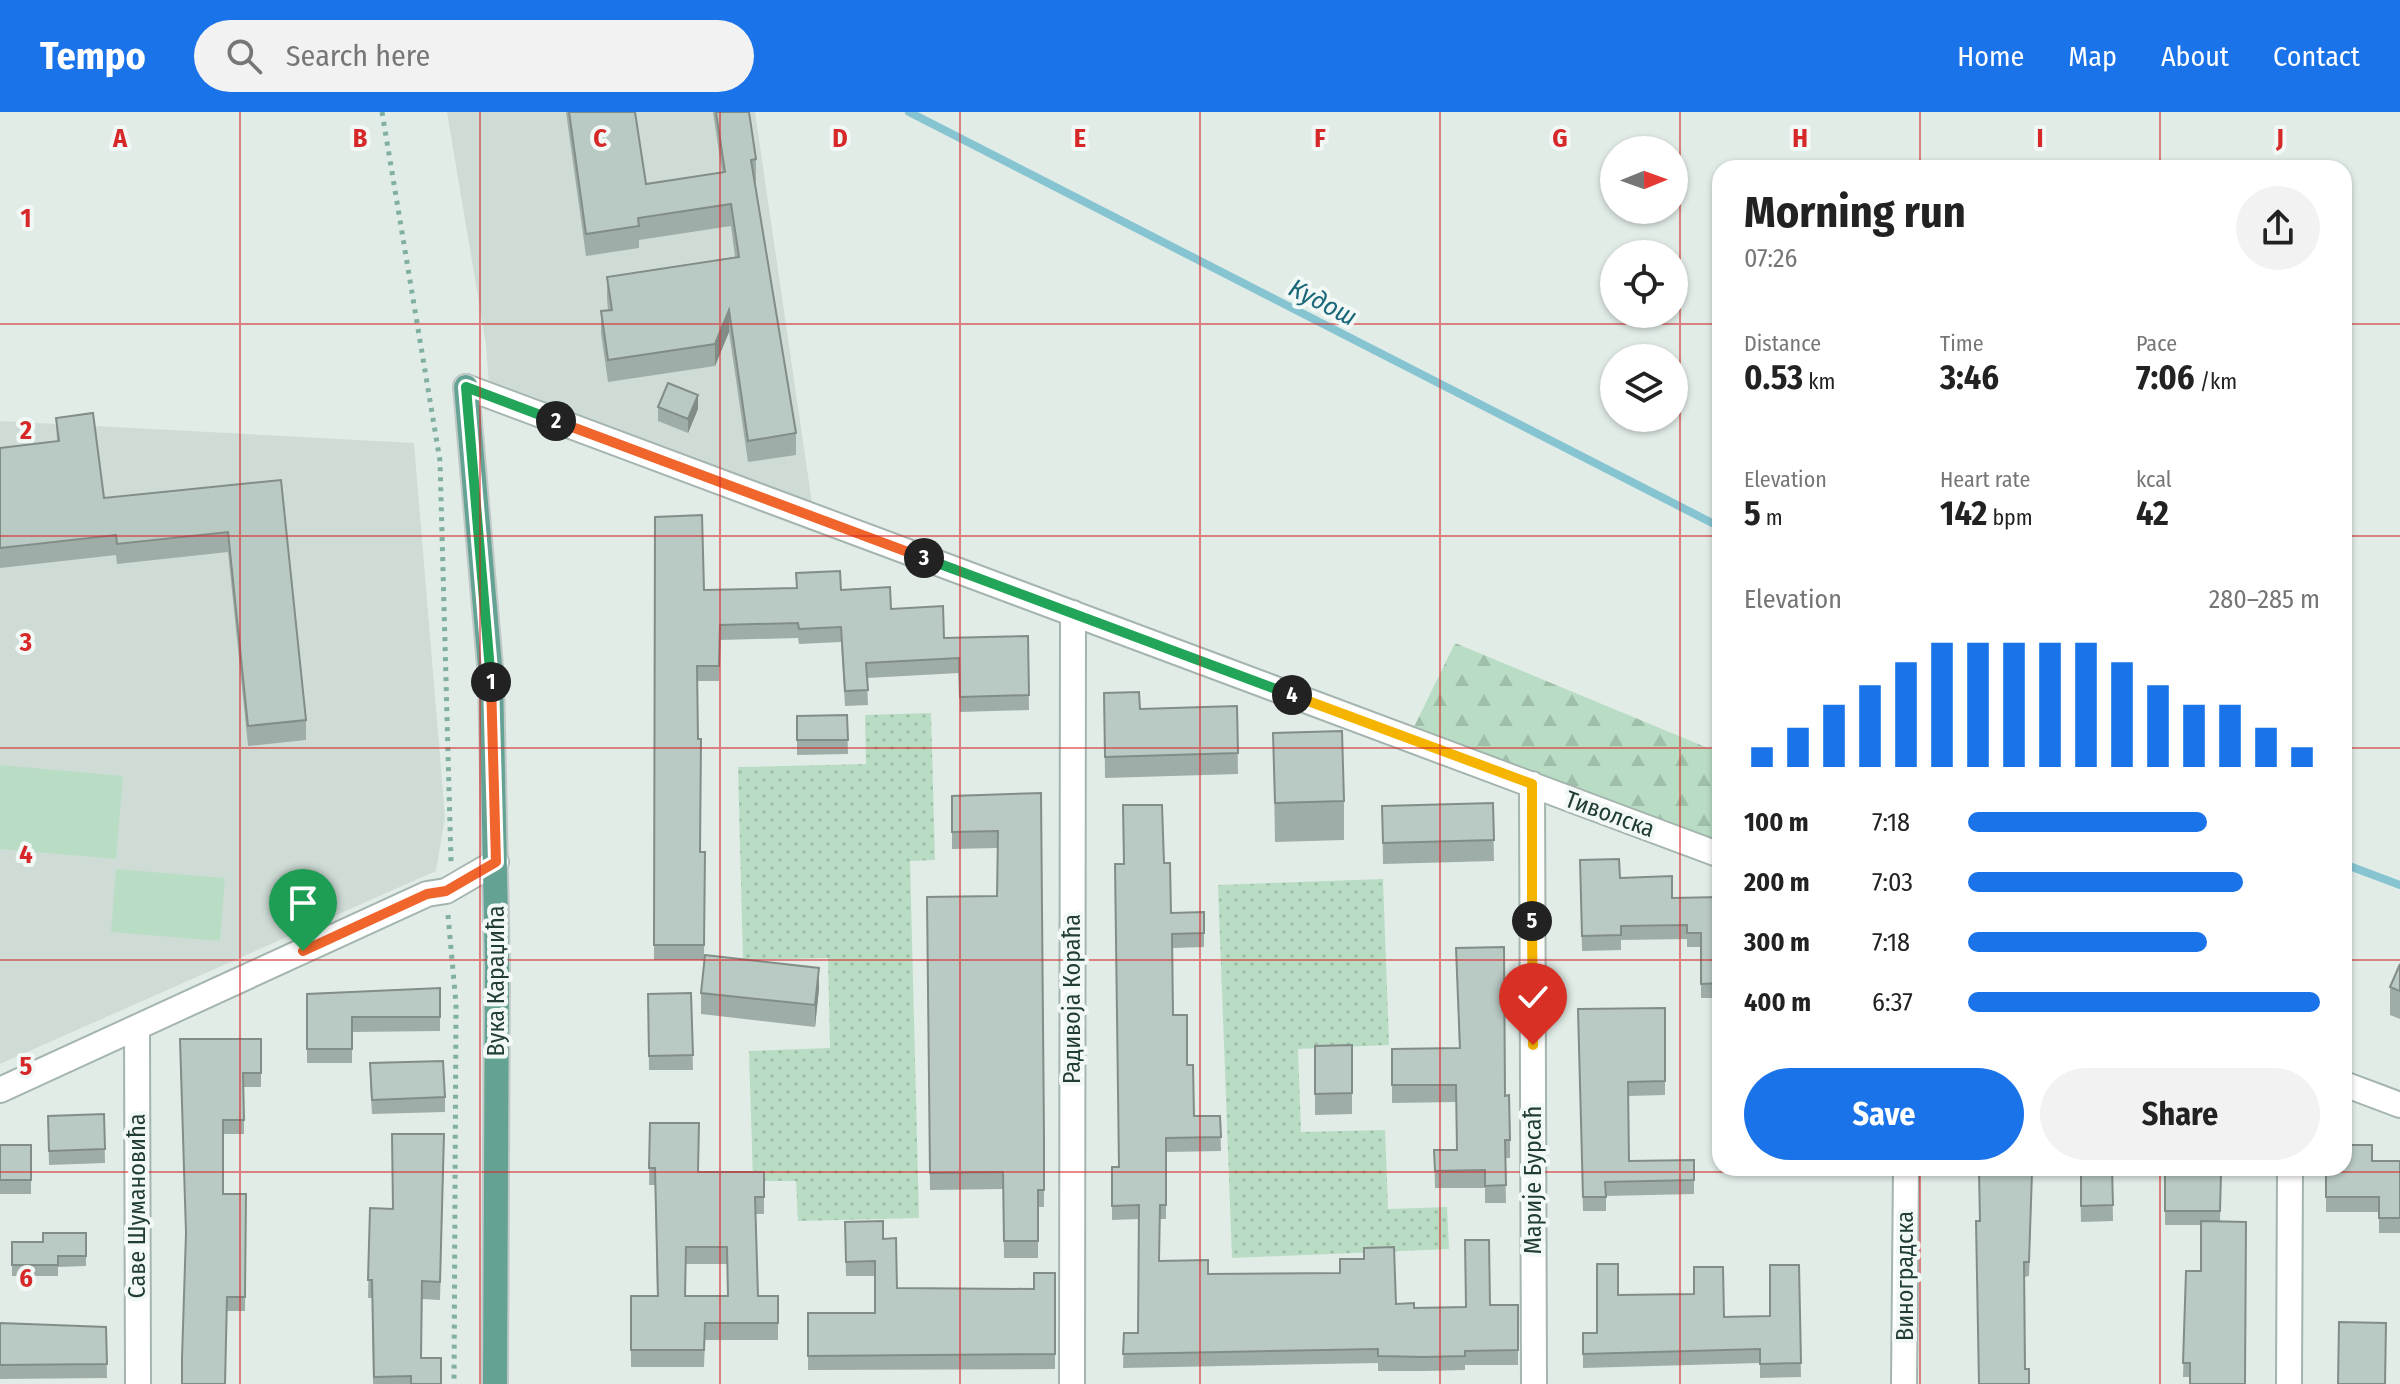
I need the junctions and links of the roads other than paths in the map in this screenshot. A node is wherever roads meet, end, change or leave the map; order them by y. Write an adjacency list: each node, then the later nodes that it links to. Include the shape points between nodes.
1 (466, 387): 2 (street, Тиволска); 5 (main road, Вука Караџића, via 487,614)
2 (1073, 613): 3 (street, Тиволска); 14 (street, Радивоја Кораћа)
3 (1532, 784): 4 (street, Тиволска); 15 (street, Марије Бурсаћ)
4 (1712, 852)
5 (496, 862): 6 (street, via 446,891 427,894); 13 (main road, Вука Караџића)
6 (137, 1027): 8 (street); 12 (street, Саве Шумановића)
7 (2352, 1087): 9 (street)
8 (0, 1090)
9 (2400, 1105)
10 (1906, 1176): 16 (street, Виноградска)
11 (2290, 1176): 17 (street)
12 (138, 1384)
13 (495, 1384)
14 (1072, 1384)
15 (1534, 1384)
16 (1904, 1384)
17 (2289, 1384)

